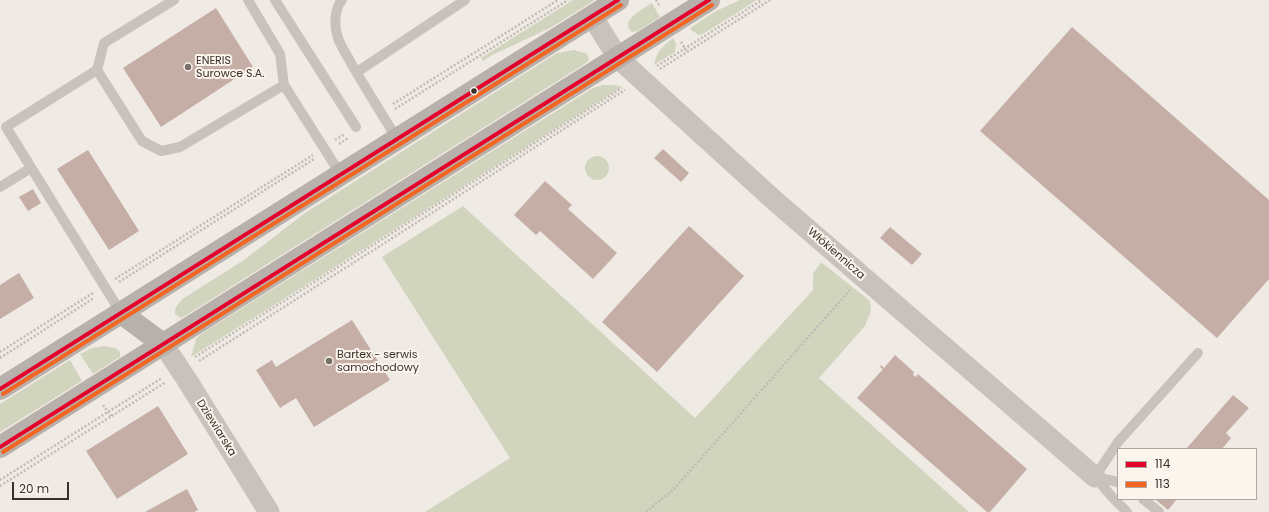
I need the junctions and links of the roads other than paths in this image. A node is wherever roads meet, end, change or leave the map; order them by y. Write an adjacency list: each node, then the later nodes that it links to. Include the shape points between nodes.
1 (174, 0): 10 (lane, via 104,43)
2 (248, 0): 12 (lane, via 280,54)
3 (275, 0): 13 (lane)
4 (342, 0): 11 (lane, via 338,4 337,13 338,38)
5 (465, 0): 11 (lane)
6 (618, 0): 8 (main road)
7 (709, 0): 9 (main road)
8 (592, 16): 9 (street, Włókiennicza); 14 (main road)
9 (618, 58): 19 (main road); 23 (street, Włókiennicza, via 775,201)
10 (97, 70): 12 (lane, via 142,141 161,151 180,147); 15 (lane, via 6,127)
11 (356, 72): 14 (lane)
12 (284, 85): 16 (lane)
13 (354, 132)
14 (397, 139): 16 (main road)
15 (32, 168): 17 (lane); 18 (lane)
16 (341, 175): 18 (main road)
17 (0, 187)
18 (121, 313): 19 (main road); 21 (main road)
19 (163, 344): 22 (main road); 26 (street, Dziewiarska)
20 (1198, 353): 23 (lane, via 1118,442)
21 (0, 389)
22 (0, 447)
23 (1095, 476): 24 (lane, Włókiennicza); 27 (lane, Włókiennicza, via 1112,498)
24 (1117, 482)
25 (1144, 500): 28 (lane)
26 (269, 512)
27 (1128, 512)
28 (1159, 512)

